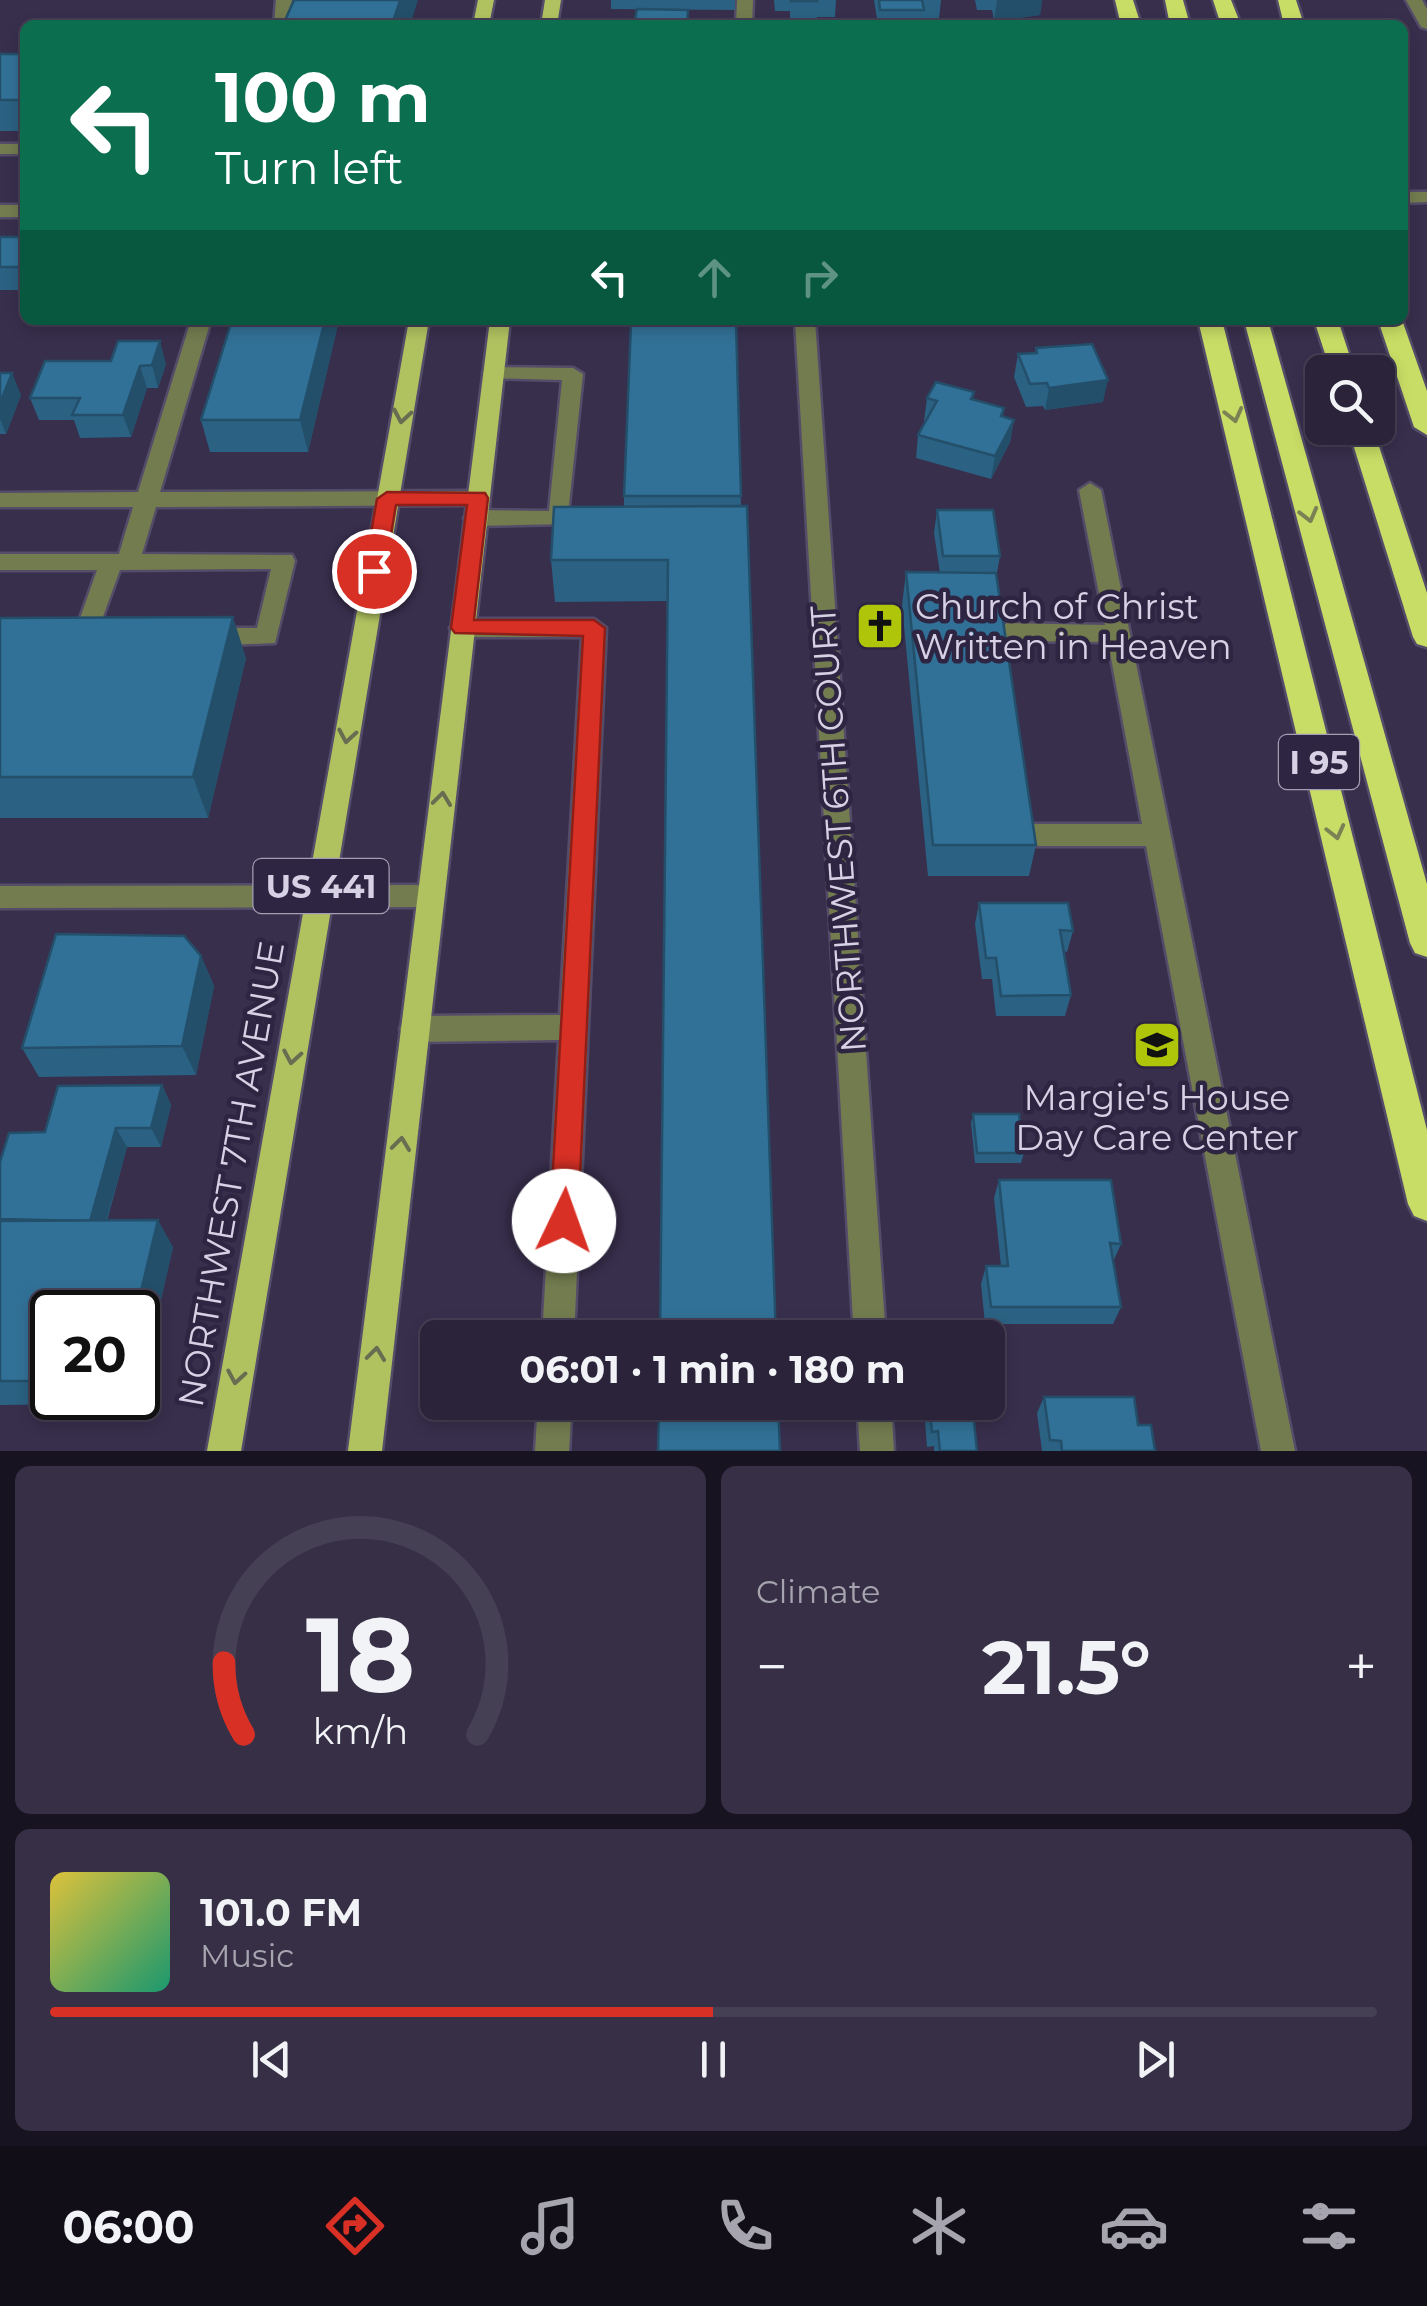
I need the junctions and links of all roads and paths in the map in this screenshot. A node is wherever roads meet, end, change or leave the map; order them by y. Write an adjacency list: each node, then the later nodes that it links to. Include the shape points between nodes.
1 (1414, 0): 2 (street)
2 (1427, 24)
3 (200, 325): 18 (street)
4 (417, 325): 16 (main road, NORTHWEST 7TH AVENUE / US 441, one-way to 16)
5 (499, 325): 12 (main road, US 441)
6 (805, 325): 38 (street, NORTHWEST 6TH COURT)
7 (1211, 325): 36 (highway, I 95, one-way to 36)
8 (1257, 325): 33 (highway, one-way to 33)
9 (1328, 325): 11 (highway)
10 (1392, 325): 13 (highway)
11 (1337, 355)
12 (494, 373): 19 (main road, US 441); 19 (street, via 572,374 559,520)
13 (1427, 427)
14 (1365, 445): 25 (highway)
15 (1090, 490): 24 (street)
16 (387, 499): 18 (street); 19 (street); 30 (main road, NORTHWEST 7TH AVENUE / US 441, one-way to 30)
17 (0, 500): 18 (street)
18 (148, 500): 21 (street)
19 (477, 508): 22 (main road, US 441)
20 (0, 562): 21 (street)
21 (120, 562): 26 (street); 27 (street, via 284,561 267,637)
22 (462, 628): 31 (main road, US 441, one-way to 22); 34 (street, via 594,628)
23 (1007, 632): 24 (street)
24 (1118, 634): 29 (street)
25 (1427, 636)
26 (85, 638)
27 (176, 638)
28 (1033, 835): 29 (street)
29 (1158, 835): 45 (street)
30 (320, 896): 31 (street); 32 (street); 41 (main road, NORTHWEST 7TH AVENUE / US 441, one-way to 41)
31 (430, 896): 35 (main road, US 441)
32 (0, 897)
33 (1427, 943)
34 (574, 1027): 35 (street); 37 (street)
35 (414, 1029): 42 (main road, US 441, one-way to 35)
36 (1427, 1204)
37 (559, 1320)
38 (869, 1320)
39 (553, 1420): 43 (street)
40 (875, 1420): 44 (street)
41 (224, 1451)
42 (365, 1451)
43 (552, 1451)
44 (878, 1451)
45 (1278, 1451)

